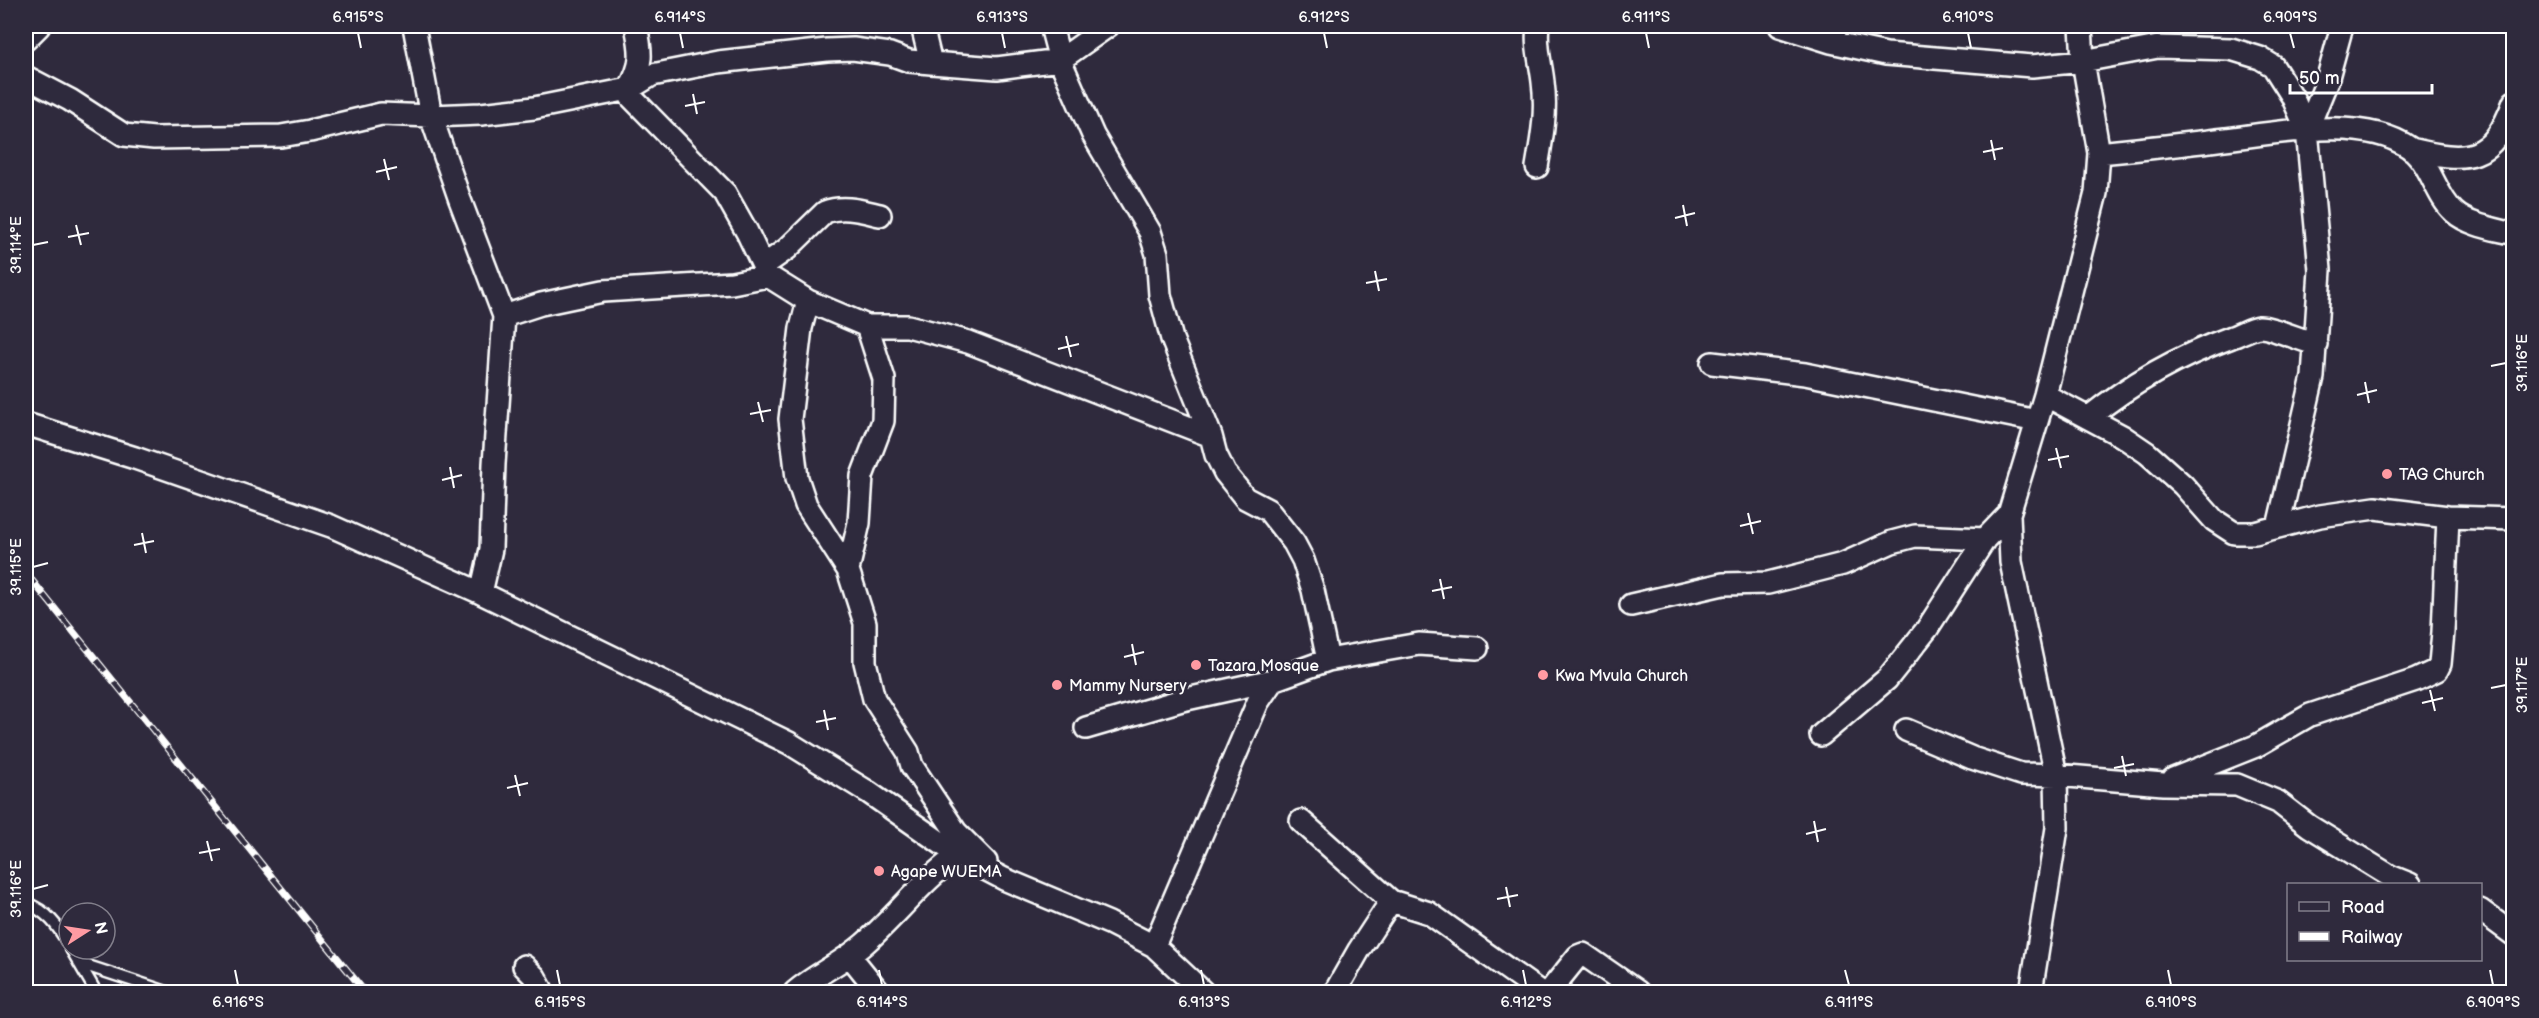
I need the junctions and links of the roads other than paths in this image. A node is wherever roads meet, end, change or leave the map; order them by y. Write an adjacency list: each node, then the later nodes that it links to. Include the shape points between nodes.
1 (39, 26): 12 (street)
2 (414, 26): 19 (street)
3 (636, 26): 17 (street, via 640,70)
4 (922, 26): 15 (street)
5 (1051, 26): 13 (street)
6 (1108, 26): 13 (street)
7 (1538, 26): 23 (street, via 1545,121)
8 (1780, 26): 11 (street)
9 (2081, 26): 14 (street)
10 (2342, 26): 20 (street)
11 (1834, 34): 14 (street, via 1886,54 2032,66)
12 (26, 39)
13 (1060, 60): 15 (street, via 997,68); 36 (street, via 1110,166 1150,232 1172,339)
14 (2083, 61): 20 (street, via 2158,47 2231,49 2273,66); 22 (street)
15 (931, 63): 17 (street, via 890,54 827,50 718,62 652,75)
16 (26, 77): 19 (street, via 131,137 281,136 381,114)
17 (629, 89): 19 (street, via 534,108); 26 (street, via 631,97 725,193)
18 (2514, 102): 21 (street, via 2505,126 2486,149 2455,158)
19 (431, 116): 28 (street)
20 (2307, 130): 21 (street, via 2370,132); 22 (street); 30 (street, via 2319,244)
21 (2412, 149): 25 (street, via 2455,213)
22 (2099, 153): 32 (street, via 2096,193)
23 (1537, 167)
24 (880, 215): 26 (street, via 851,209 825,212)
25 (2514, 234)
26 (766, 271): 27 (street); 28 (street, via 732,283 603,291)
27 (807, 301): 29 (street); 42 (street, via 790,419 797,477 806,505)
28 (504, 315): 43 (street, via 491,549)
29 (867, 326): 36 (street, via 908,326 968,342); 42 (street, via 884,379 883,421 862,476 859,523)
30 (2316, 344): 33 (street, via 2269,329 2253,329 2200,349 2135,384); 40 (street, via 2310,391)
31 (1712, 363): 34 (street, via 1805,374)
32 (2045, 395): 33 (street); 34 (street)
33 (2088, 418): 40 (street, via 2147,453 2226,529 2244,534)
34 (2037, 421): 37 (street)
35 (26, 424): 43 (street, via 331,526)
36 (1211, 436): 46 (street, via 1225,474 1245,498 1268,510 1279,522 1303,560)
37 (2009, 514): 41 (street); 51 (street, via 2011,562)
38 (2448, 518): 39 (street); 40 (street, via 2375,508); 52 (street, via 2437,670 2310,715 2256,746)
39 (2514, 519)
40 (2278, 527)
41 (1985, 539): 44 (street, via 1915,536 1842,564 1768,583 1723,584); 50 (street, via 1927,629 1887,679)
42 (848, 570): 55 (street, via 866,623 865,662 874,699 956,832)
43 (482, 593): 54 (street, via 789,743)
44 (1631, 605)
45 (1477, 648): 46 (street, via 1419,644)
46 (1328, 660): 47 (street)
47 (1273, 680): 48 (street, via 1162,705); 62 (street, via 1258,702)
48 (1086, 728)
49 (1906, 730): 51 (street, via 2021,774)
50 (1821, 735)
51 (2056, 775): 52 (street); 76 (street, via 2057,828)
52 (2163, 784): 56 (street, via 2237,785 2260,793)
53 (1301, 821): 57 (street)
54 (958, 855): 55 (street); 63 (street, via 938,869 903,908)
55 (1004, 879): 62 (street)
56 (2406, 883)
57 (1391, 901): 72 (street); 73 (street, via 1429,913)
58 (26, 903): 60 (lane)
59 (2482, 911): 61 (street)
60 (57, 923)
61 (2514, 935)
62 (1154, 946): 71 (street)
63 (850, 956): 69 (street); 70 (street)
64 (79, 963): 66 (lane); 67 (lane)
65 (524, 966): 68 (street)
66 (96, 993)
67 (168, 993)
68 (543, 993)
69 (795, 993)
70 (879, 993)
71 (1203, 993)
72 (1335, 993)
73 (1540, 993)
74 (1549, 993): 75 (street, via 1583,954)
75 (1638, 993)
76 (2031, 993)

